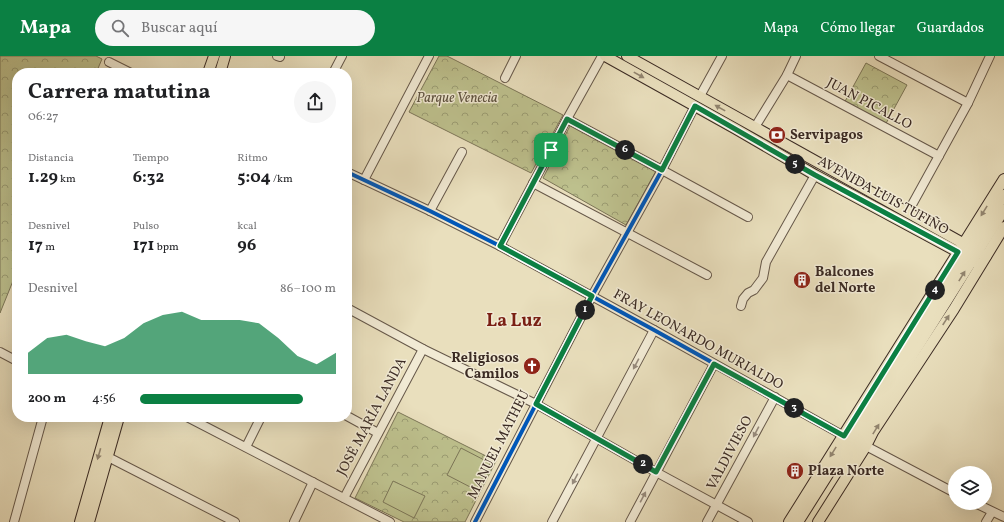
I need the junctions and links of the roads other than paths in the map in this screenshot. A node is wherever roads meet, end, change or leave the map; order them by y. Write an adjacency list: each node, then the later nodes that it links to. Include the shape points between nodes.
1 (214, 56): 15 (main road)
2 (225, 56): 16 (main road)
3 (342, 56): 17 (street)
4 (430, 56): 35 (street)
5 (516, 56): 20 (street)
6 (602, 56): 25 (street)
7 (605, 56): 21 (main road, AVENIDA LUIS TUFIÑO, one-way to 21)
8 (627, 56): 18 (main road, AVENIDA LUIS TUFIÑO)
9 (722, 56): 22 (street)
10 (796, 56): 19 (street)
11 (879, 56): 23 (street)
12 (990, 56): 23 (street)
13 (109, 62): 14 (street)
14 (121, 68)
15 (210, 68)
16 (221, 68)
17 (336, 68)
18 (663, 75): 21 (main road); 22 (main road, AVENIDA LUIS TUFIÑO)
19 (787, 75): 27 (street); 30 (street, JUAN PICALLO)
20 (505, 78)
21 (657, 85): 24 (main road, AVENIDA LUIS TUFIÑO)
22 (700, 96): 26 (main road, AVENIDA LUIS TUFIÑO, one-way to 22)
23 (968, 103): 30 (street)
24 (695, 106): 28 (main road, AVENIDA LUIS TUFIÑO); 31 (street, MANUEL MATHEU)
25 (567, 119): 31 (street); 36 (street)
26 (741, 119): 27 (main road, AVENIDA LUIS TUFIÑO); 28 (main road)
27 (755, 127): 40 (main road, AVENIDA LUIS TUFIÑO)
28 (736, 129): 33 (main road, AVENIDA LUIS TUFIÑO)
29 (462, 152): 39 (street)
30 (940, 156): 40 (street)
31 (662, 170): 41 (street); 43 (street, MANUEL MATHEU)
32 (352, 174): 35 (street, FRAY LEONARDO MURIALDO)
33 (815, 175): 46 (main road, AVENIDA LUIS TUFIÑO); 49 (street, via 766,262 762,278 754,290 743,299)
34 (1004, 179): 45 (main road, one-way to 45)
35 (364, 180): 39 (street, FRAY LEONARDO MURIALDO)
36 (533, 182): 43 (street); 44 (street)
37 (1004, 195): 45 (main road)
38 (1004, 210): 45 (main road)
39 (430, 211): 44 (street, FRAY LEONARDO MURIALDO)
40 (908, 212): 45 (main road, AVENIDA LUIS TUFIÑO)
41 (748, 217)
42 (1004, 227): 45 (main road)
43 (627, 232): 47 (street); 48 (street, MANUEL MATHEU)
44 (500, 246): 48 (street, FRAY LEONARDO MURIALDO)
45 (974, 249): 46 (main road); 46 (main road)
46 (968, 259): 65 (main road); 67 (main road, one-way to 46, via 954,309); 91 (main road); 92 (main road, one-way to 46, via 887,397)
47 (707, 275)
48 (592, 296): 51 (street, FRAY LEONARDO MURIALDO); 57 (street, MANUEL MATHEU)
49 (741, 306)
50 (352, 311): 52 (street)
51 (654, 330): 55 (street, FRAY LEONARDO MURIALDO); 66 (street, one-way to 66)
52 (423, 349): 57 (street); 64 (street, JOSÉ MARÍA LANDA)
53 (0, 352): 54 (street)
54 (12, 358)
55 (714, 364): 56 (street, FRAY LEONARDO MURIALDO); 70 (street)
56 (775, 397): 65 (street, FRAY LEONARDO MURIALDO); 74 (street, VALDIVIESO, one-way to 74)
57 (536, 404): 66 (street); 85 (street, MANUEL MATHEU)
58 (352, 419): 64 (street)
59 (42, 422): 79 (street)
60 (109, 422): 80 (main road, one-way to 80)
61 (118, 422): 69 (main road)
62 (197, 422): 68 (street)
63 (258, 422): 68 (street)
64 (378, 433): 73 (street, JOSÉ MARÍA LANDA)
65 (844, 436): 90 (main road, one-way to 90)
66 (596, 438): 70 (street); 86 (street, one-way to 86)
67 (866, 446): 72 (street); 93 (main road)
68 (246, 447): 71 (street)
69 (108, 457): 81 (main road); 82 (street)
70 (656, 472): 74 (street); 87 (street, one-way to 70)
71 (313, 482): 73 (street); 83 (street)
72 (948, 488)
73 (344, 498): 78 (street)
74 (717, 505): 88 (street, VALDIVIESO); 89 (street)
75 (988, 510): 76 (street)
76 (992, 512): 77 (street); 94 (street)
77 (1004, 518)
78 (378, 519): 84 (street)
79 (14, 522)
80 (80, 522)
81 (89, 522)
82 (235, 522)
83 (294, 522)
84 (390, 522)
85 (475, 522)
86 (552, 522)
87 (630, 522)
88 (707, 522)
89 (748, 522)
90 (789, 522)
91 (798, 522)
92 (806, 522)
93 (818, 522)
94 (986, 522)

